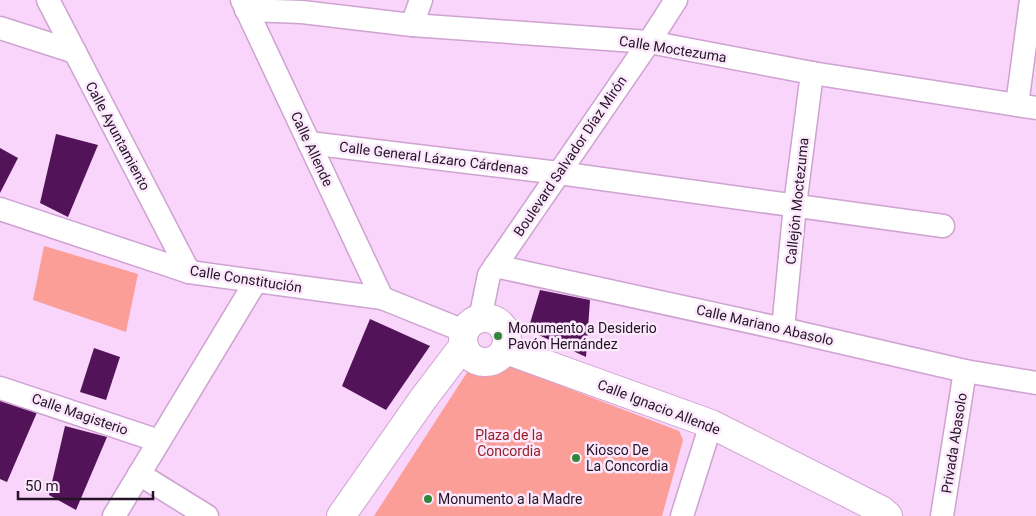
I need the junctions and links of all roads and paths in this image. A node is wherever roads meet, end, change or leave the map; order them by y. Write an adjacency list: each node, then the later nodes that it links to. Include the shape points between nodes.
1 (48, 0): 10 (street, Calle Ayuntamiento)
2 (421, 0): 7 (street)
3 (676, 0): 9 (street, Boulevard Salvador Díaz Mirón)
4 (1030, 0): 12 (street)
5 (244, 5): 6 (street, Calle Moctezuma); 13 (street, Calle Allende)
6 (304, 6): 7 (street, Calle Moctezuma)
7 (412, 25): 9 (street, Calle Moctezuma)
8 (0, 28): 10 (street)
9 (649, 42): 11 (street, Calle Moctezuma); 14 (street, Boulevard Salvador Díaz Mirón)
10 (75, 52): 19 (street, Calle Ayuntamiento)
11 (812, 73): 12 (street, Calle Moctezuma); 15 (street, Callejón Moctezuma)
12 (1027, 106)
13 (309, 143): 14 (street, Calle General Lázaro Cárdenas); 21 (street, Calle Allende)
14 (559, 173): 15 (street); 18 (street, Boulevard Salvador Díaz Mirón)
15 (795, 205): 17 (street); 22 (street, Callejón Moctezuma)
16 (0, 209): 19 (street, Calle Constitución)
17 (943, 226)
18 (495, 266): 22 (street, Calle Mariano Abasolo); 23 (street, Boulevard Salvador Díaz Mirón, via 489,275)
19 (189, 272): 20 (street, Calle Constitución)
20 (256, 281): 21 (street, Calle Constitución); 29 (street)
21 (382, 298): 23 (street, Calle Constitución)
22 (784, 329): 25 (street, Calle Mariano Abasolo)
23 (470, 338): 24 (main road, via 481,362 492,362); 24 (main road, via 487,318 500,324 508,337); 33 (main road, Boulevard Salvador Díaz Mirón); 34 (main road, Boulevard Salvador Díaz Mirón)
24 (506, 350): 28 (main road, Calle Ignacio Allende)
25 (965, 371): 26 (street, Calle Mariano Abasolo); 37 (street, Privada Abasolo)
26 (1036, 383)
27 (0, 388): 29 (street, Calle Magisterio)
28 (711, 424): 35 (street); 36 (main road, Calle Ignacio Allende)
29 (159, 441): 30 (street)
30 (139, 474): 31 (street); 32 (street)
31 (114, 516)
32 (207, 516)
33 (341, 516)
34 (363, 516)
35 (682, 516)
36 (888, 516)
37 (942, 516)

